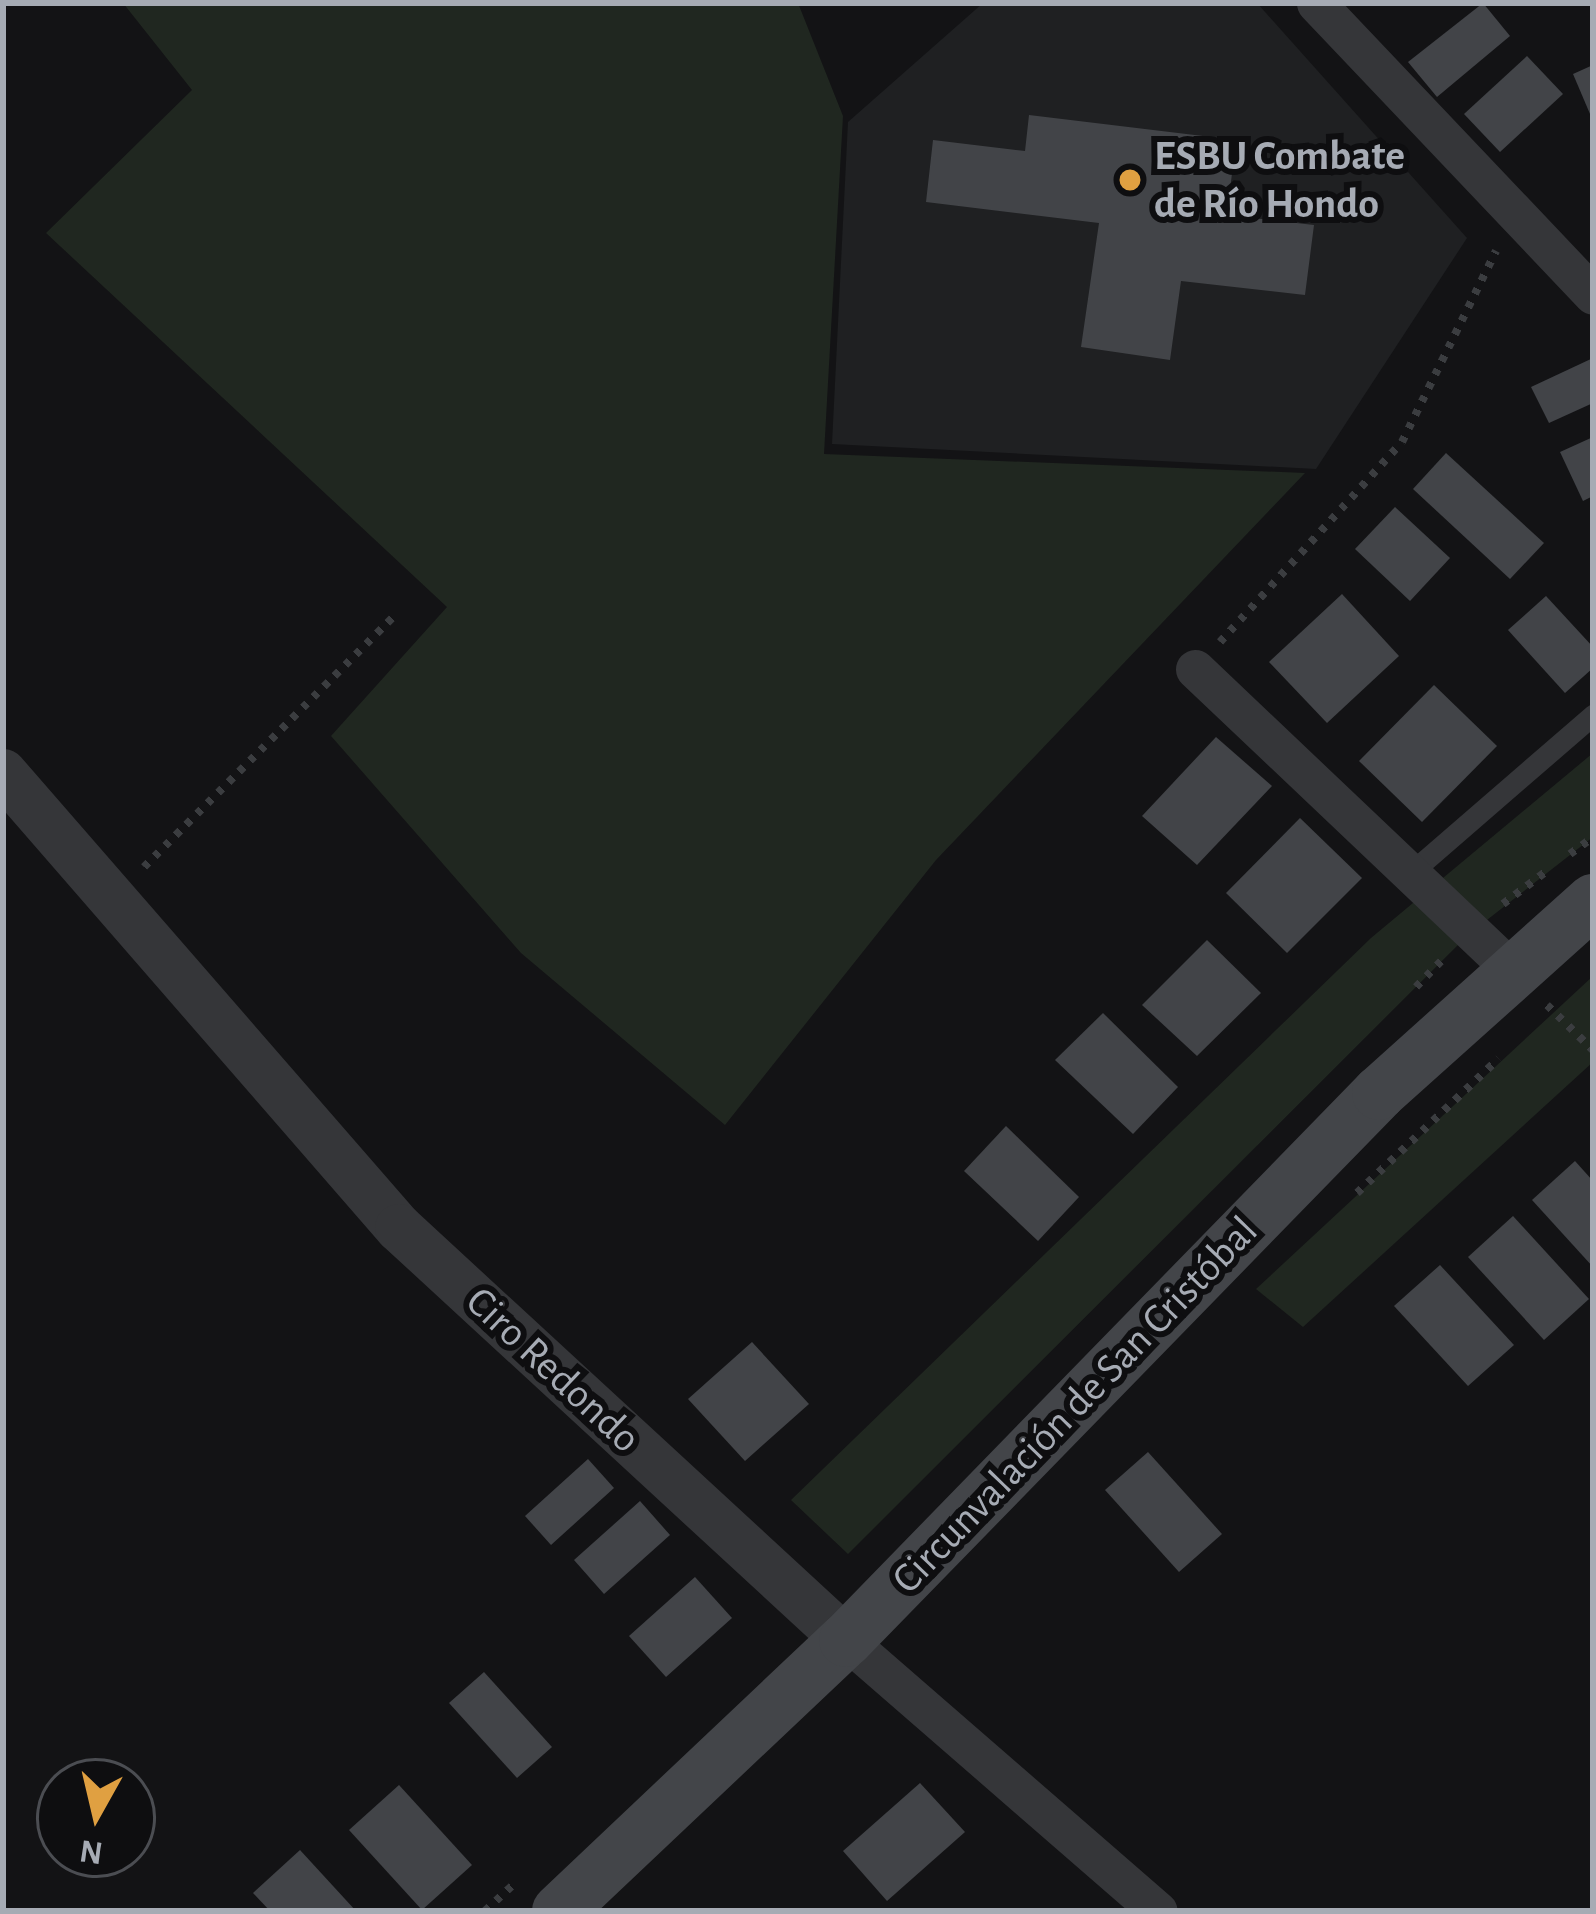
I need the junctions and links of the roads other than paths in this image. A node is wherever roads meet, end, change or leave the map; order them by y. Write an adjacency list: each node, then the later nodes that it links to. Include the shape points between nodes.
1 (1316, 3): 2 (street)
2 (1593, 296)
3 (1195, 669): 6 (street)
4 (1593, 715): 6 (lane)
5 (3, 773): 9 (street, Ciro Redondo, via 399,1228)
6 (1408, 875): 8 (street)
7 (1593, 901): 8 (main road, Circunvalación de San Cristóbal)
8 (1511, 970): 9 (main road, Circunvalación de San Cristóbal, via 1379,1093)
9 (846, 1640): 10 (main road, Circunvalación de San Cristóbal); 11 (street, Ciro Redondo)
10 (559, 1911)
11 (1158, 1911)

